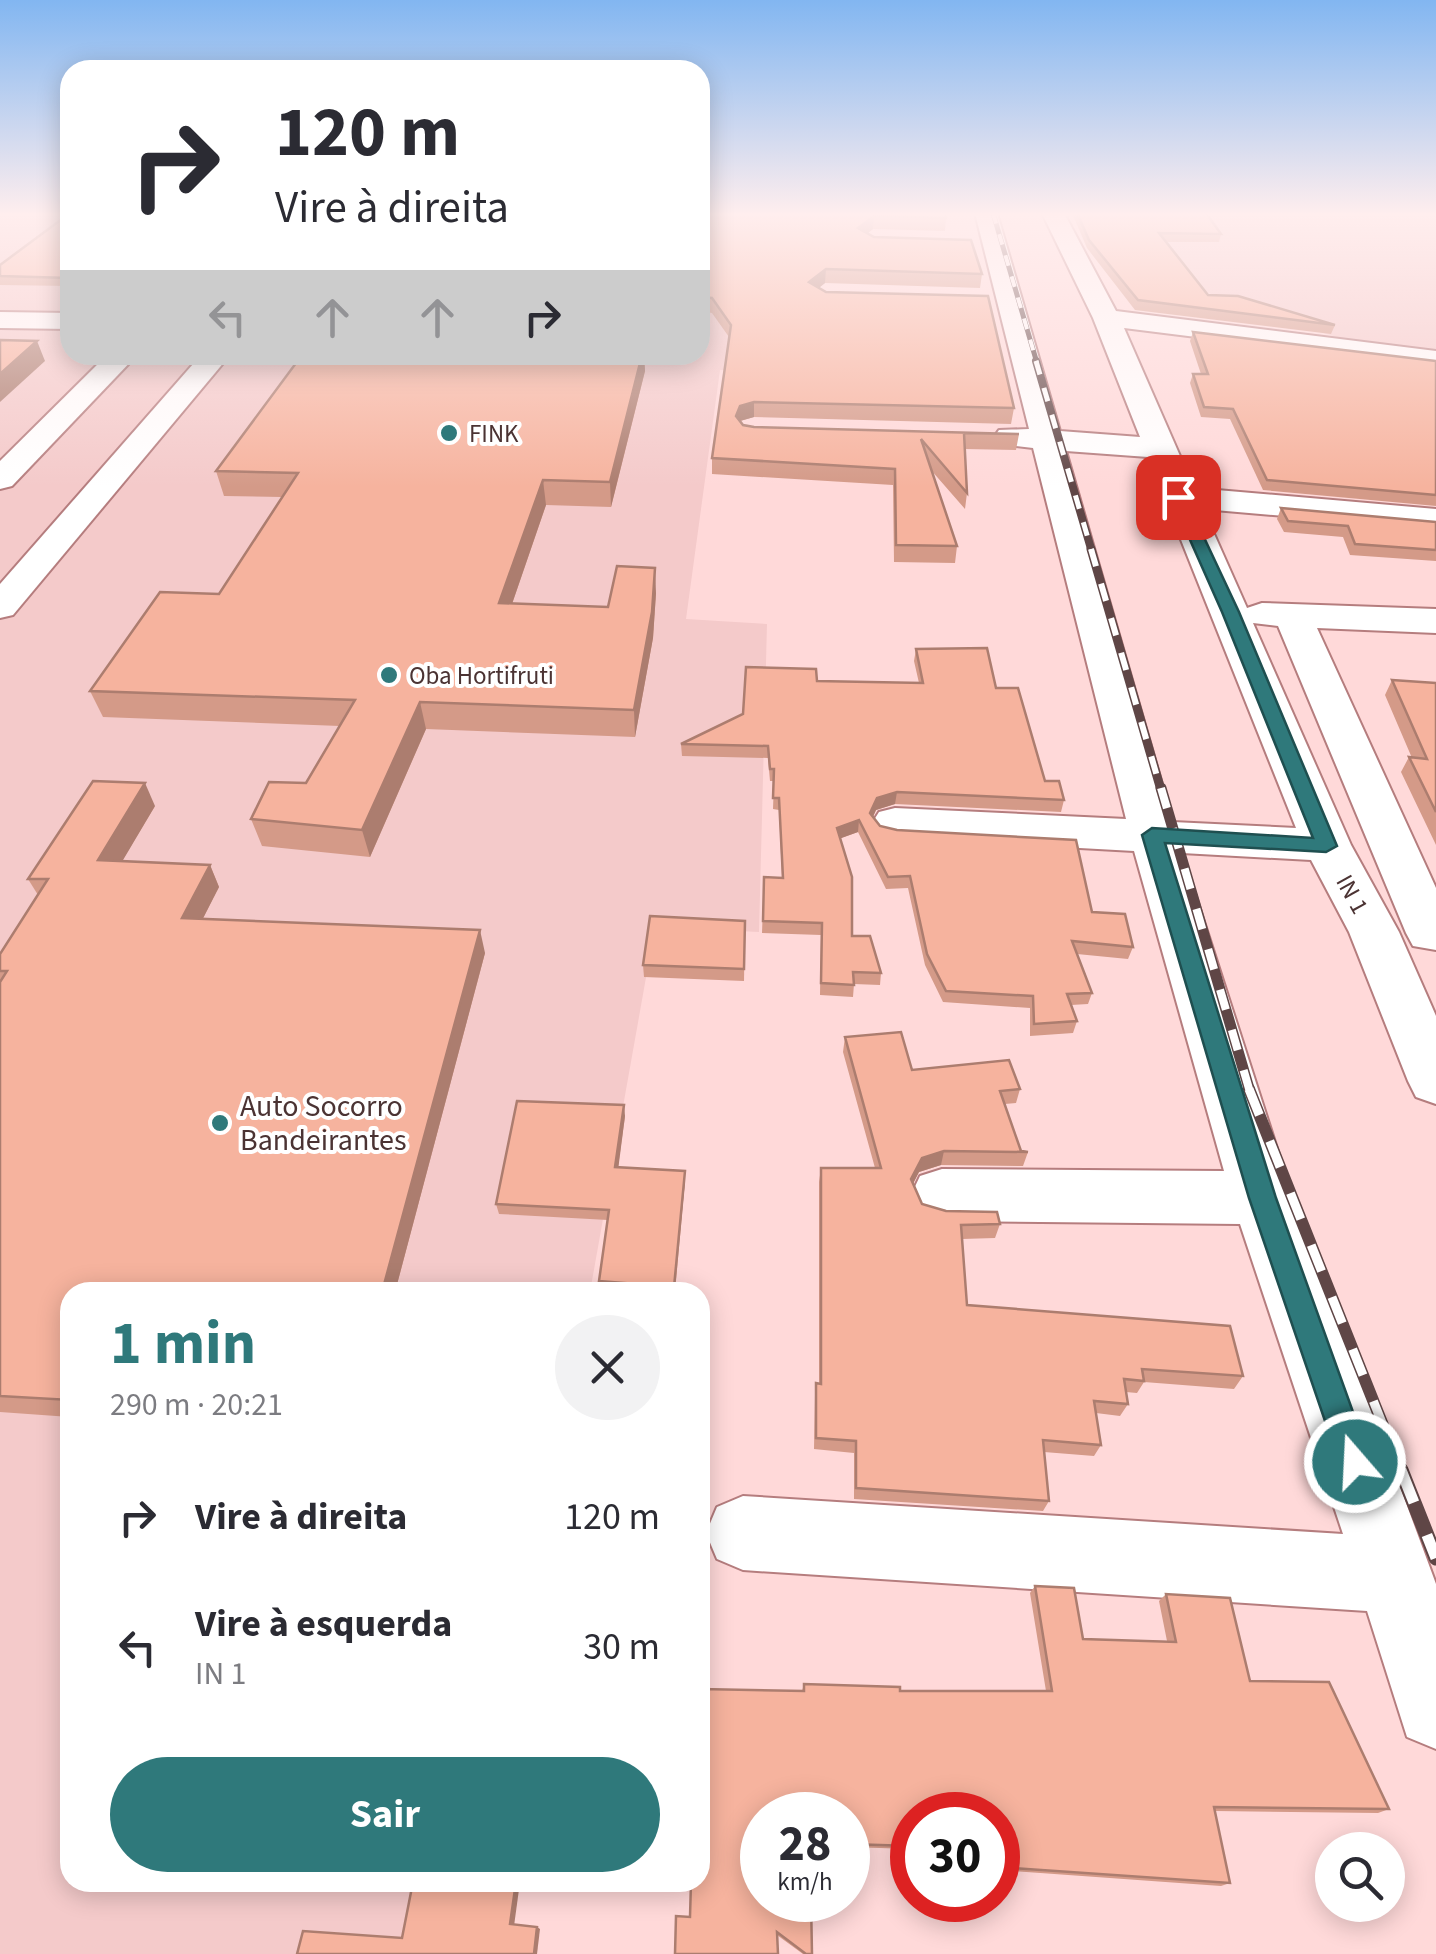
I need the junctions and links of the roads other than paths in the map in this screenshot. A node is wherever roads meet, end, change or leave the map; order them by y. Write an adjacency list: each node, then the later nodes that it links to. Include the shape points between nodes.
1 (1008, 304): 9 (street)
2 (1089, 305): 5 (street); 10 (street, IN 1)
3 (0, 320): 4 (street)
4 (60, 322)
5 (1436, 359)
6 (113, 365): 11 (street)
7 (207, 365): 14 (street)
8 (986, 436): 9 (street)
9 (1044, 438): 10 (street); 20 (street)
10 (1158, 448): 12 (street, IN 1)
11 (0, 479)
12 (1178, 497): 13 (street); 16 (street, IN 1)
13 (1436, 519)
14 (13, 577): 15 (street)
15 (0, 607)
16 (1230, 612): 17 (street); 21 (street, IN 1)
17 (1292, 615): 18 (street); 23 (street)
18 (1436, 621)
19 (895, 823): 20 (street)
20 (1152, 835): 21 (street); 26 (street)
21 (1326, 846): 22 (street, IN 1)
22 (1374, 932): 23 (street); 24 (street, IN 1)
23 (1433, 933)
24 (1436, 1081)
25 (942, 1195): 26 (street)
26 (1262, 1198): 28 (street)
27 (742, 1533): 28 (street)
28 (1394, 1575): 29 (street)
29 (1436, 1708)

